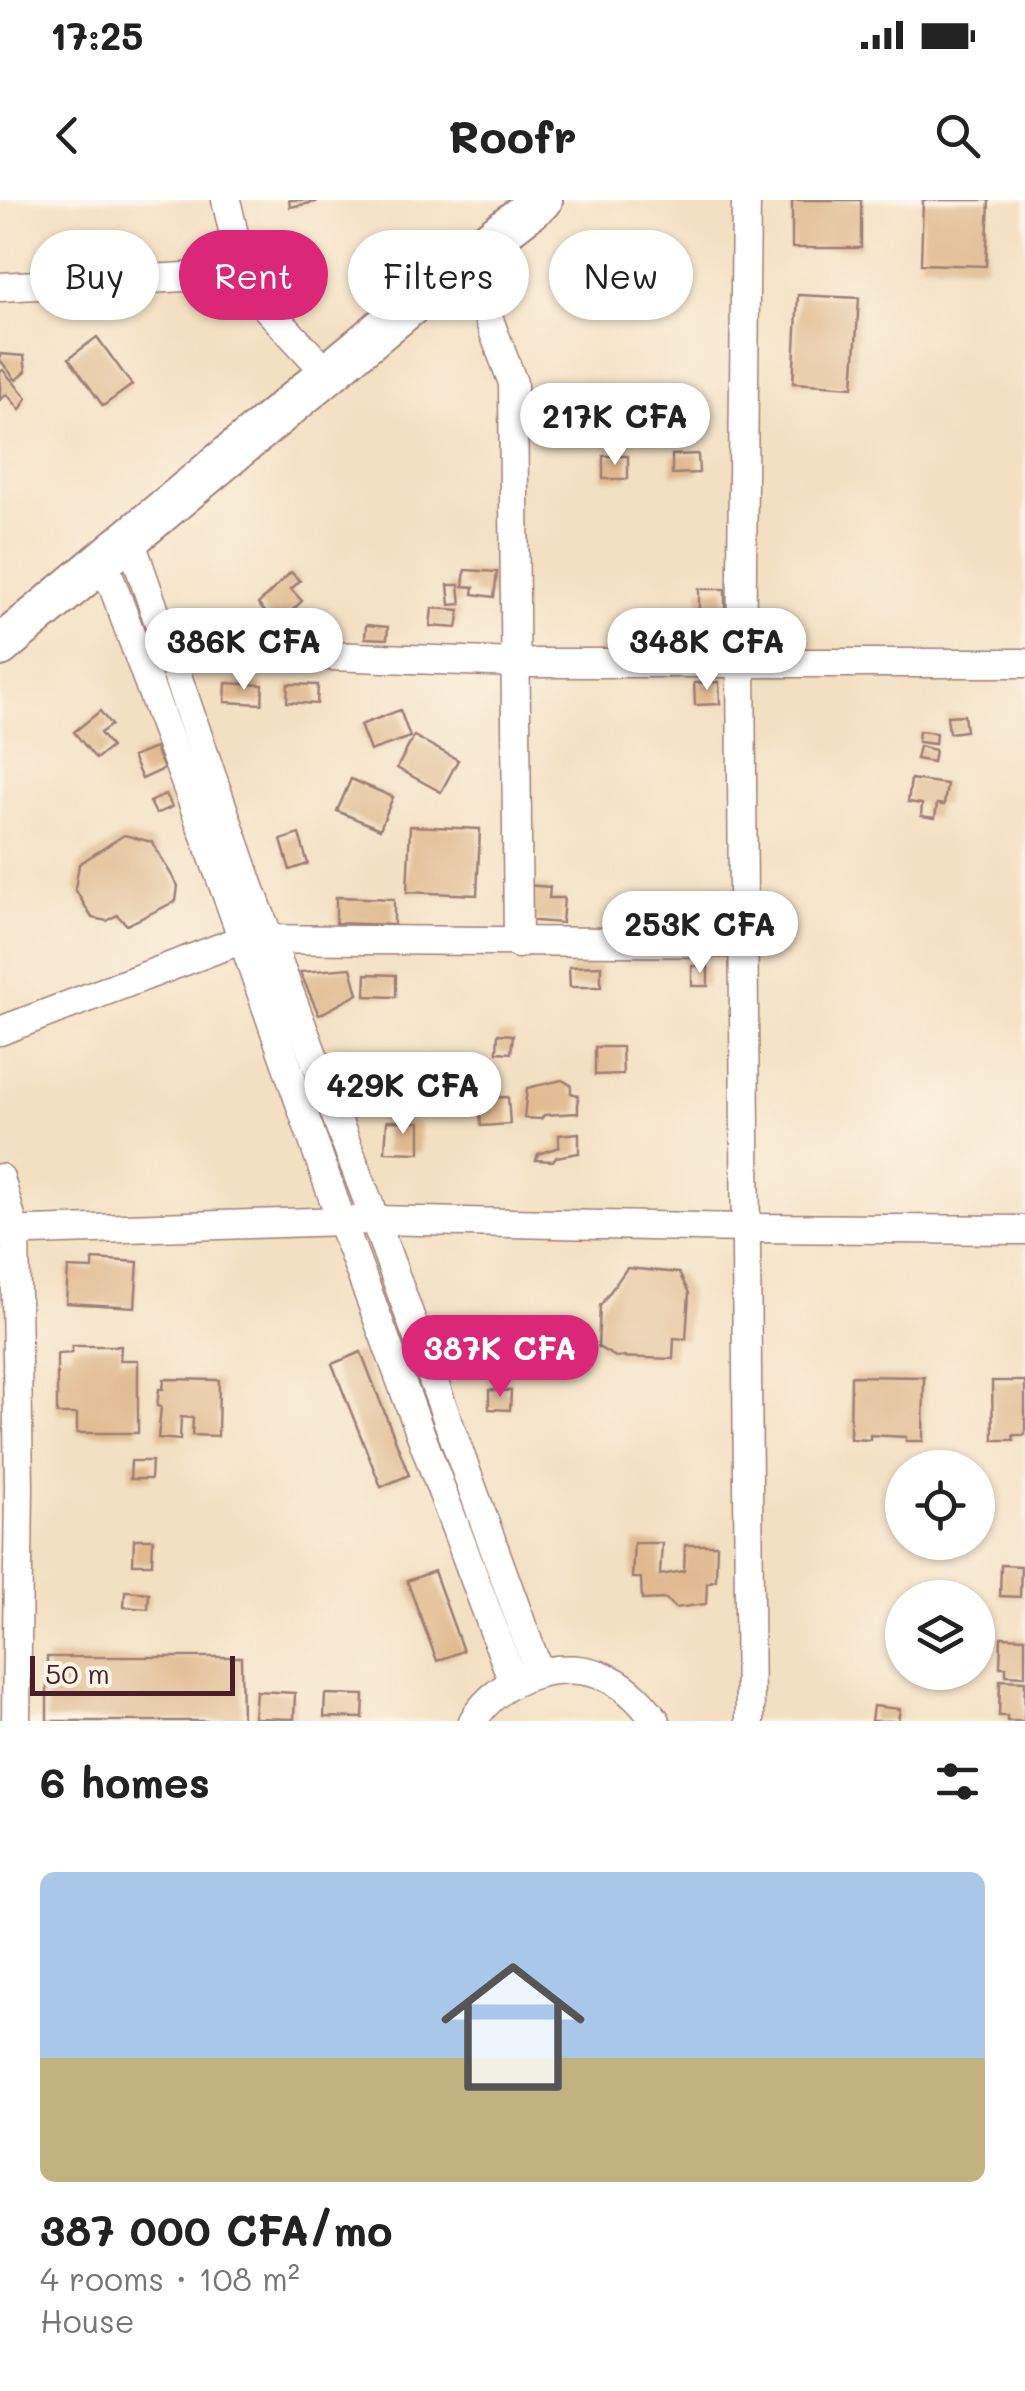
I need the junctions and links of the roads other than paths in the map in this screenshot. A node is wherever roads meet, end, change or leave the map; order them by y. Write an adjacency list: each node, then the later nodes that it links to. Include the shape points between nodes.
1 (226, 200): 4 (street)
2 (746, 200): 16 (street)
3 (527, 206): 5 (highway)
4 (232, 230)
5 (499, 230)
6 (179, 277): 7 (street)
7 (0, 287)
8 (275, 320): 11 (street)
9 (394, 320): 11 (highway)
10 (489, 320): 17 (street, via 513,383)
11 (329, 375): 12 (highway)
12 (117, 551): 13 (highway); 14 (street); 15 (street)
13 (0, 646)
14 (169, 650): 15 (street); 17 (street); 19 (street)
15 (141, 661): 19 (street)
16 (741, 662): 17 (street); 18 (street); 20 (street)
17 (517, 663): 21 (street)
18 (1025, 663)
19 (256, 939): 21 (street); 22 (street); 24 (street); 25 (street)
20 (743, 943): 21 (street); 26 (street)
21 (518, 944)
22 (0, 1031)
23 (0, 1178): 28 (street)
24 (375, 1220): 25 (street); 26 (street); 30 (street)
25 (342, 1223): 28 (street); 30 (street)
26 (744, 1228): 27 (street); 34 (street)
27 (1025, 1230)
28 (7, 1232): 29 (street)
29 (9, 1487): 31 (street)
30 (526, 1677): 32 (street, via 494,1696); 33 (street, via 574,1670 608,1678 638,1698)
31 (16, 1721)
32 (473, 1721)
33 (656, 1721)
34 (750, 1721)

